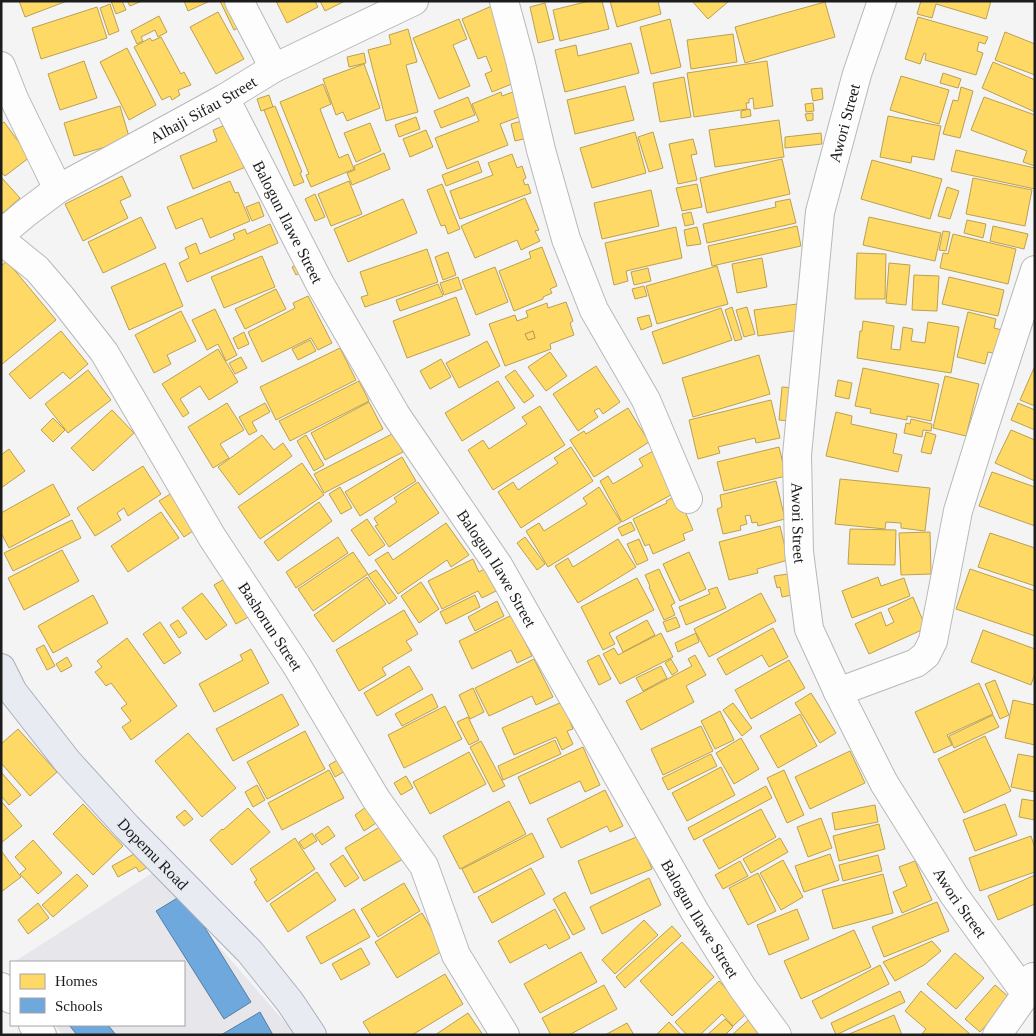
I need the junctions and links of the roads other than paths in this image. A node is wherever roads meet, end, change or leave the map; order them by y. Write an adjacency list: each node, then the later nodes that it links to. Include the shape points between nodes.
1 (239, 1): 6 (street)
2 (414, 1): 6 (street, Alhaji Sifau Street)
3 (504, 1): 12 (street, via 566,239 594,310 646,400)
4 (882, 1): 14 (street, Awori Street, via 856,74 820,212 797,456 799,552 809,629)
5 (1, 66): 8 (street)
6 (274, 68): 7 (street, Alhaji Sifau Street)
7 (225, 98): 8 (street, Alhaji Sifau Street); 21 (street, Balogun Ilawe Street, via 320,284 396,415 498,565 695,912)
8 (58, 189): 9 (street, Alhaji Sifau Street)
9 (1, 234)
10 (1, 240): 20 (street, Bashorun Street, via 36,269 104,352 212,537 297,666 376,799 424,866 456,955)
11 (1035, 270): 14 (street, via 958,511 933,641 926,655 916,663)
12 (688, 499)
13 (1, 668): 15 (main road, Dopemu Road)
14 (838, 692): 16 (street, Awori Street, via 884,783 954,895)
15 (7, 697): 19 (main road, Dopemu Road, via 127,827 250,952)
16 (1031, 984): 22 (street)
17 (1, 987): 18 (street)
18 (10, 998)
19 (312, 1035)
20 (505, 1035)
21 (777, 1035)
22 (997, 1035)

